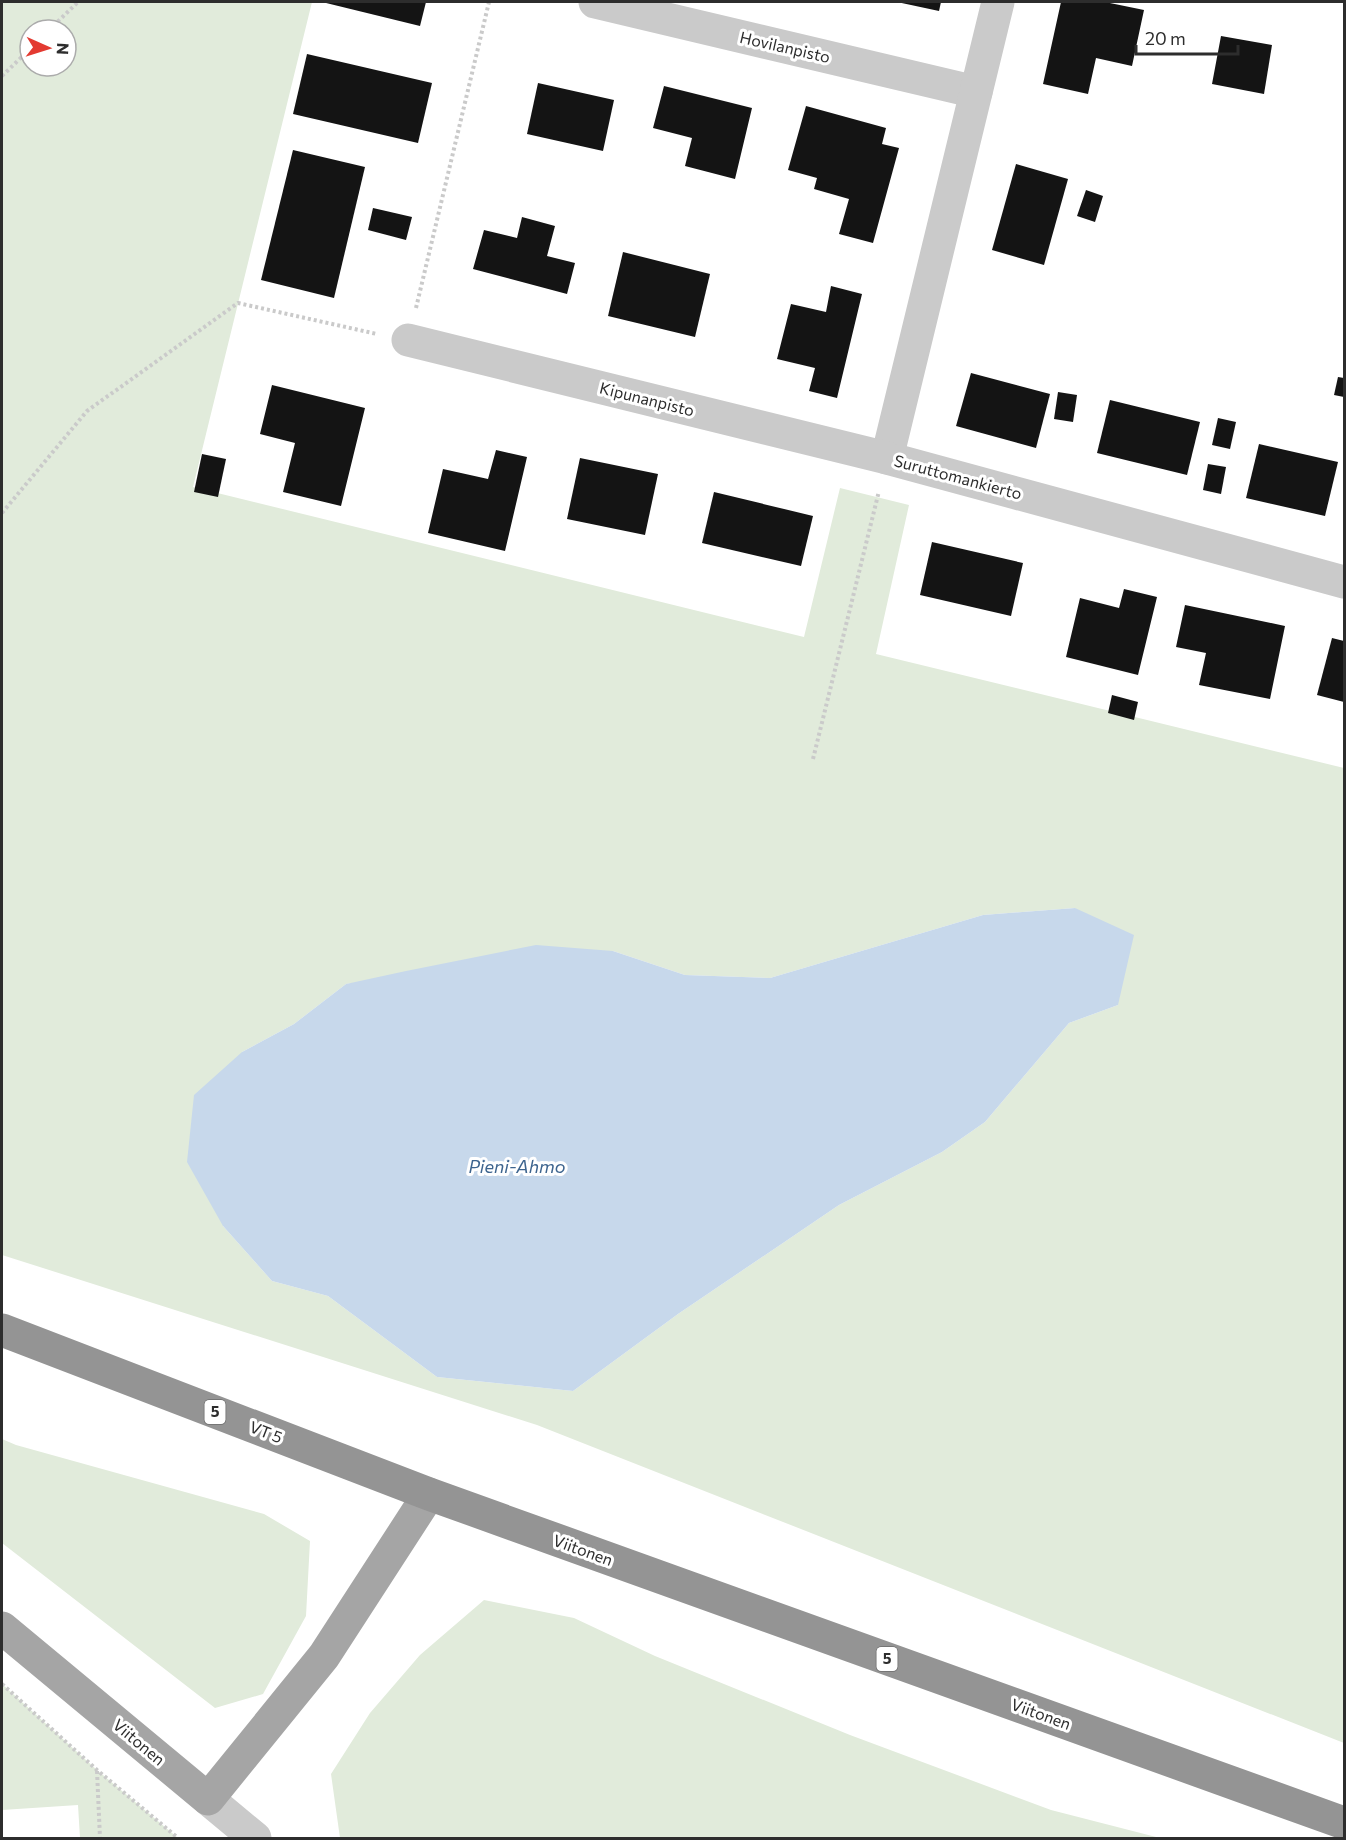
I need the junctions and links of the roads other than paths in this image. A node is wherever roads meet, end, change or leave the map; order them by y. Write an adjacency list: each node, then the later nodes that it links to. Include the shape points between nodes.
1 (596, 2): 3 (street, Hovilanpisto)
2 (998, 2): 3 (street, Suruttomankierto)
3 (975, 92): 5 (street, Suruttomankierto)
4 (408, 340): 5 (street, Kipunanpisto)
5 (887, 458): 6 (street, Suruttomankierto)
6 (1344, 582)
7 (2, 1330): 8 (highway, VT 5 / 5)
8 (429, 1494): 10 (main road, via 324,1656); 11 (highway, Viitonen / 5)
9 (2, 1628): 10 (main road, Viitonen)
10 (208, 1799): 12 (street)
11 (1344, 1823)
12 (255, 1839)

